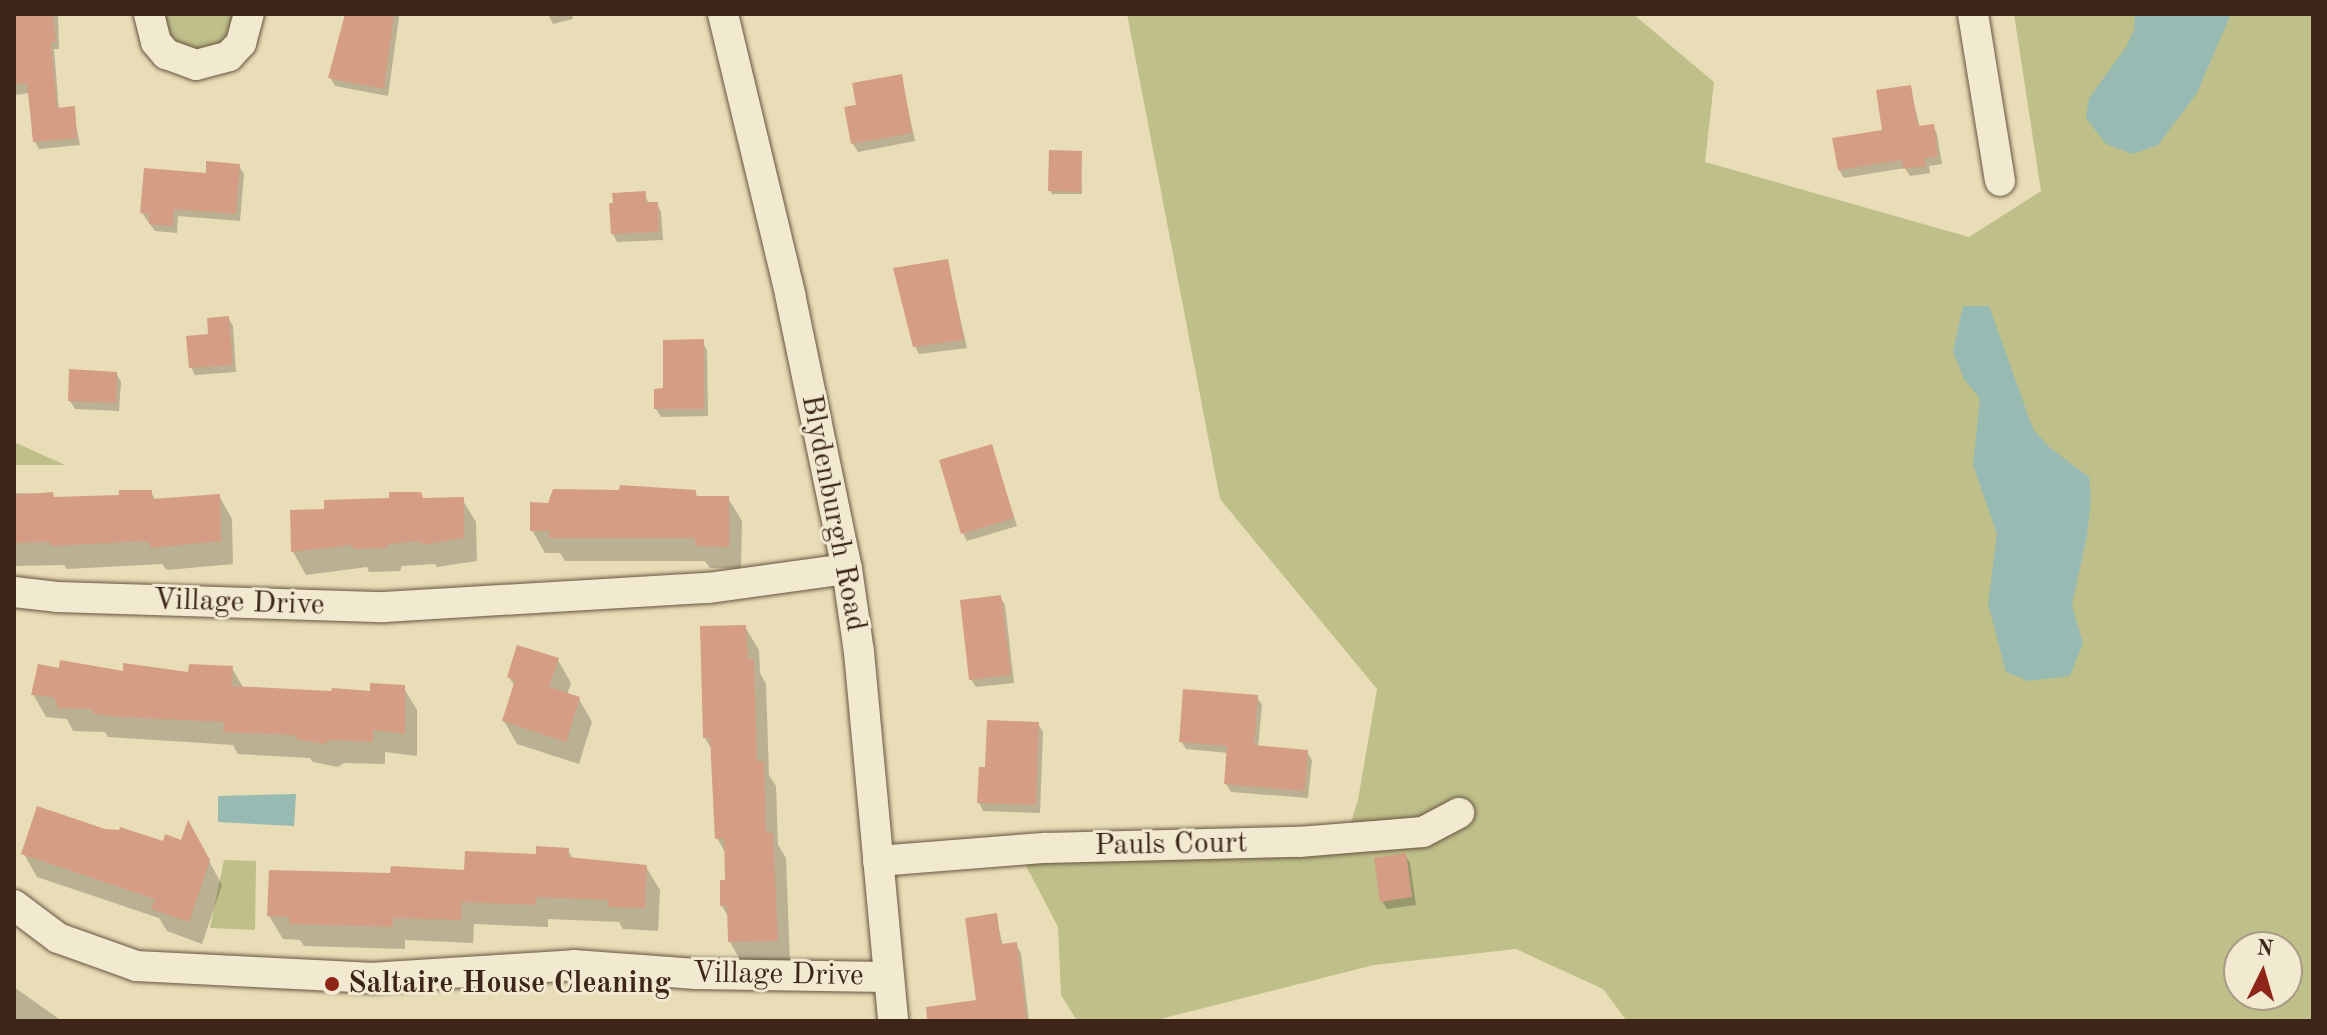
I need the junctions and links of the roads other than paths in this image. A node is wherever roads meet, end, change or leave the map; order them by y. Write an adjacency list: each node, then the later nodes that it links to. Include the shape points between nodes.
1 (149, 14): 2 (street, via 156,42 166,54 196,65 229,56 241,43)
2 (249, 14)
3 (723, 14): 6 (street, Blydenburgh Road, via 790,294)
4 (1973, 14): 5 (street)
5 (2000, 181)
6 (847, 569): 7 (street, Village Drive, via 708,588 384,607); 9 (street, Blydenburgh Road)
7 (14, 592)
8 (1459, 813): 9 (street, Pauls Court, via 1423,832 1299,842 1045,848)
9 (878, 861): 11 (street, Blydenburgh Road)
10 (14, 905): 11 (street, Village Drive, via 58,938 136,966 370,978 574,965 696,974)
11 (886, 977): 12 (street, Blydenburgh Road)
12 (893, 1021)

